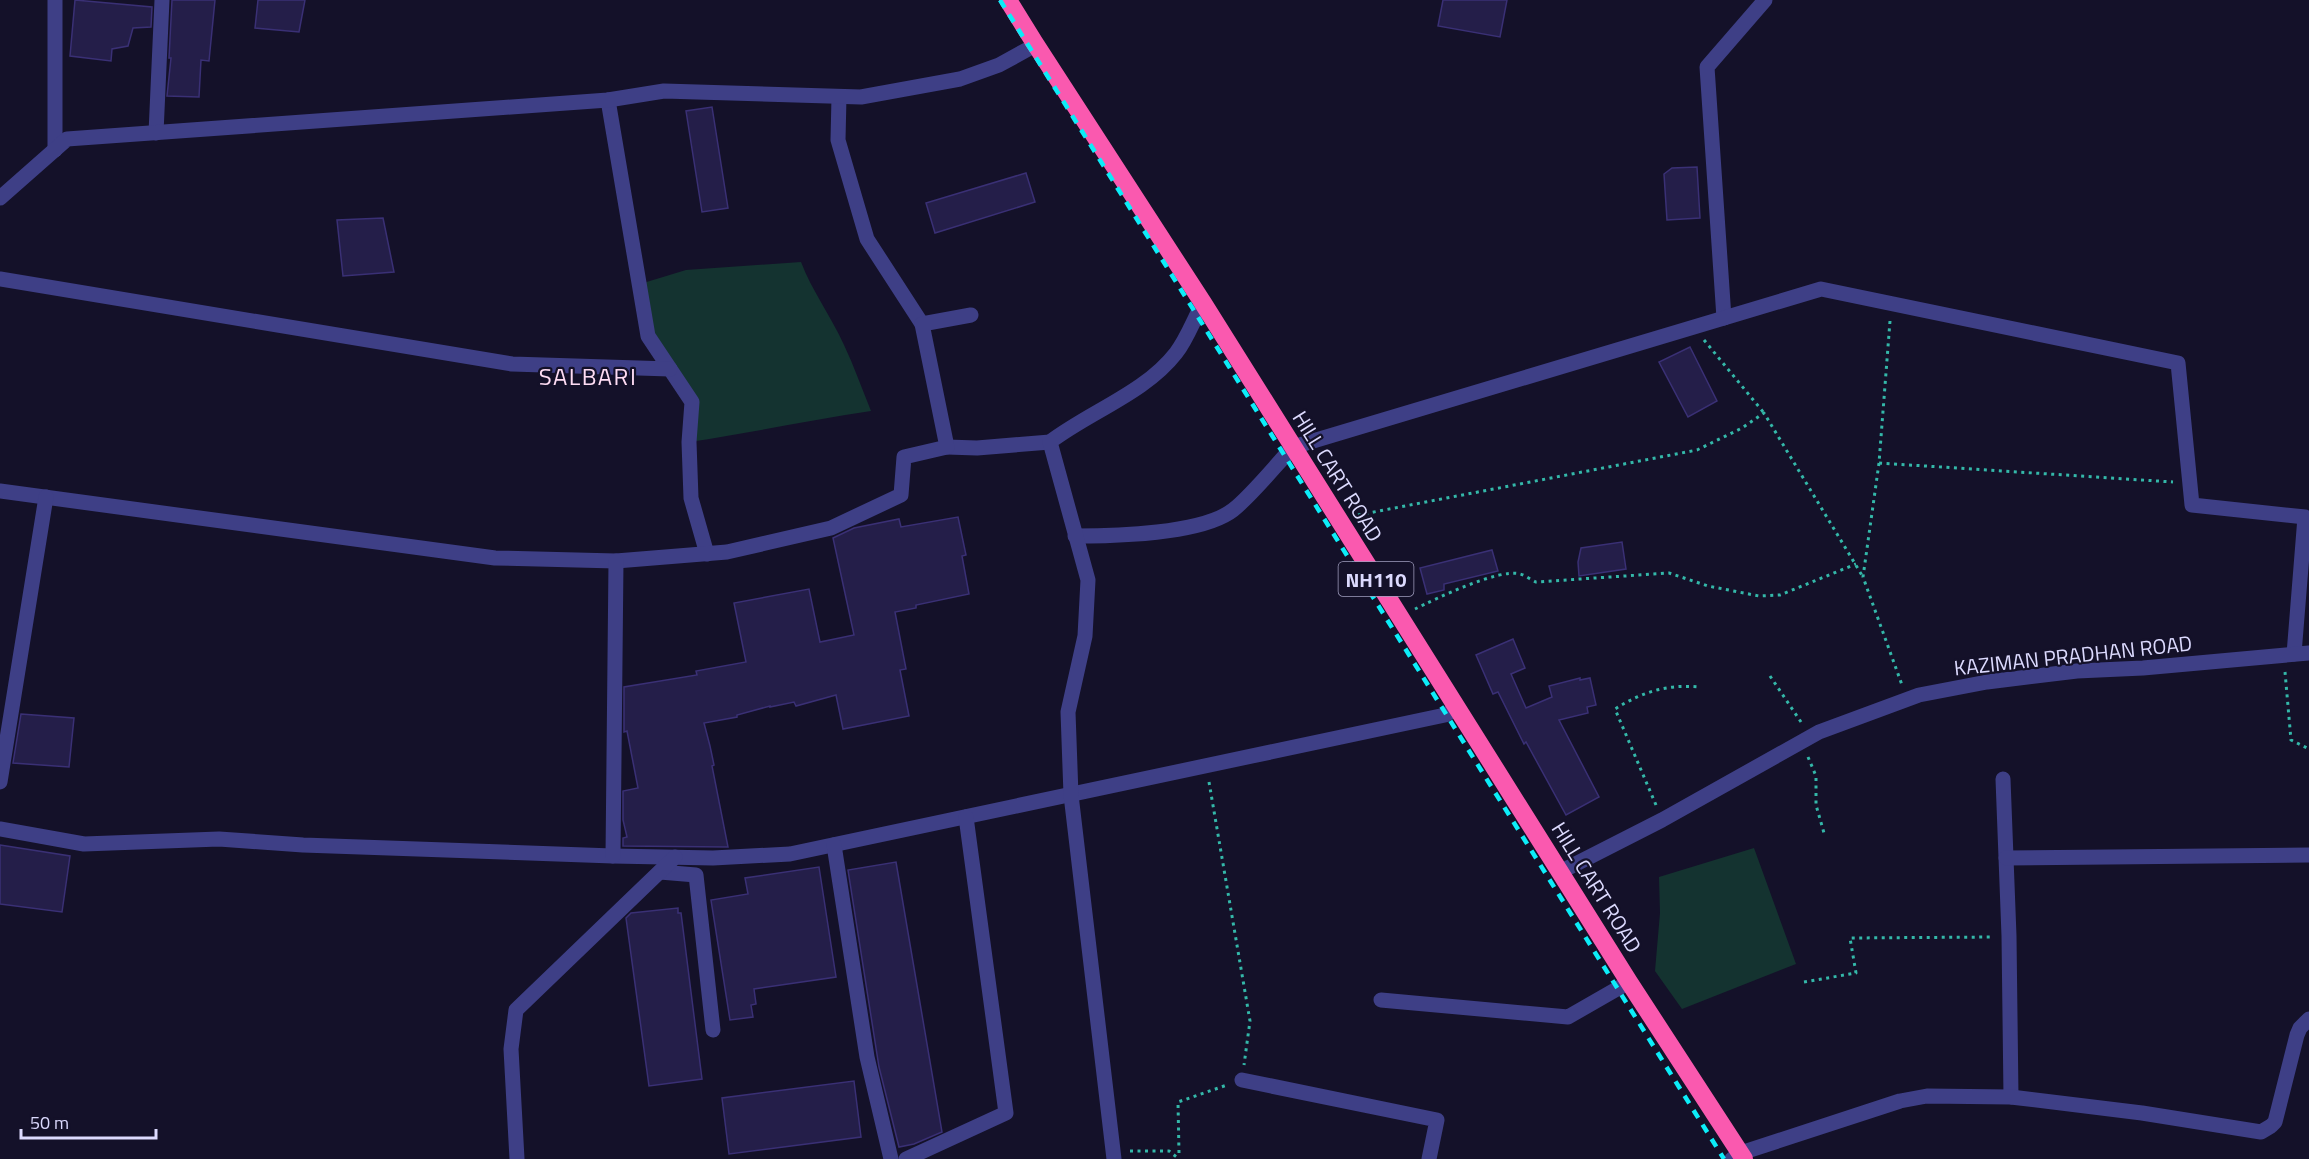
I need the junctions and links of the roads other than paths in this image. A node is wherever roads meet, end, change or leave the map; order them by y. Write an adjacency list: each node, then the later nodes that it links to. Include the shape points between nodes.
1 (55, 0): 9 (street)
2 (162, 0): 8 (street)
3 (1008, 0): 5 (highway, HILL CART ROAD / NH110)
4 (1765, 0): 14 (street, via 1707,67)
5 (1034, 42): 6 (street, via 999,65 960,79 861,97); 12 (highway, HILL CART ROAD / NH110)
6 (839, 97): 7 (street, via 664,91); 15 (street, via 838,141 867,238)
7 (608, 100): 8 (street); 16 (street, via 648,336)
8 (156, 133): 9 (street, via 67,139)
9 (55, 150): 10 (street)
10 (0, 198)
11 (0, 279): 16 (street, via 512,364)
12 (1203, 303): 17 (street, via 1177,351 1154,376); 19 (highway, HILL CART ROAD / NH110)
13 (971, 315): 15 (street)
14 (1724, 318): 19 (street); 25 (street, via 1821,289 2178,363 2192,505 2305,517)
15 (922, 324): 18 (street)
16 (670, 369): 23 (street, via 692,402 691,498)
17 (1050, 442): 18 (street); 22 (street)
18 (947, 447): 23 (street, via 904,457 901,495 831,528)
19 (1293, 447): 22 (street, via 1232,511 1211,521 1174,530); 26 (highway, HILL CART ROAD / NH110)
20 (0, 490): 21 (street)
21 (46, 497): 24 (street, via 495,558); 28 (street)
22 (1075, 536): 29 (street, via 1088,580 1085,636 1068,712)
23 (707, 554): 24 (street)
24 (616, 561): 34 (street)
25 (2296, 654): 38 (street, KAZIMAN PRADHAN ROAD, via 1987,681 1907,699 1806,739)
26 (1457, 708): 29 (street, via 1445,715); 38 (highway, HILL CART ROAD / NH110)
27 (2002, 778): 36 (street)
28 (0, 782)
29 (1071, 795): 30 (street); 45 (street)
30 (966, 817): 32 (street); 49 (street, via 1006,1113)
31 (0, 830): 34 (street, via 84,844 219,839)
32 (834, 845): 35 (street, via 790,854); 48 (street, via 867,1058)
33 (2309, 855): 36 (street)
34 (613, 856): 35 (street)
35 (675, 858): 37 (street)
36 (2006, 858): 44 (street)
37 (660, 872): 42 (street, via 696,875); 47 (street, via 516,1010 511,1049)
38 (1560, 872): 39 (highway, HILL CART ROAD / NH110)
39 (1629, 982): 40 (street, via 1568,1017); 46 (highway, HILL CART ROAD / NH110)
40 (1381, 1000)
41 (2309, 1019): 44 (street, via 2297,1035 2275,1122 2261,1132)
42 (713, 1030)
43 (1242, 1080): 50 (street, via 1437,1120)
44 (2011, 1097): 46 (street, via 1911,1098)
45 (1114, 1155)
46 (1739, 1157)
47 (517, 1159)
48 (891, 1159)
49 (906, 1159)
50 (1429, 1159)

